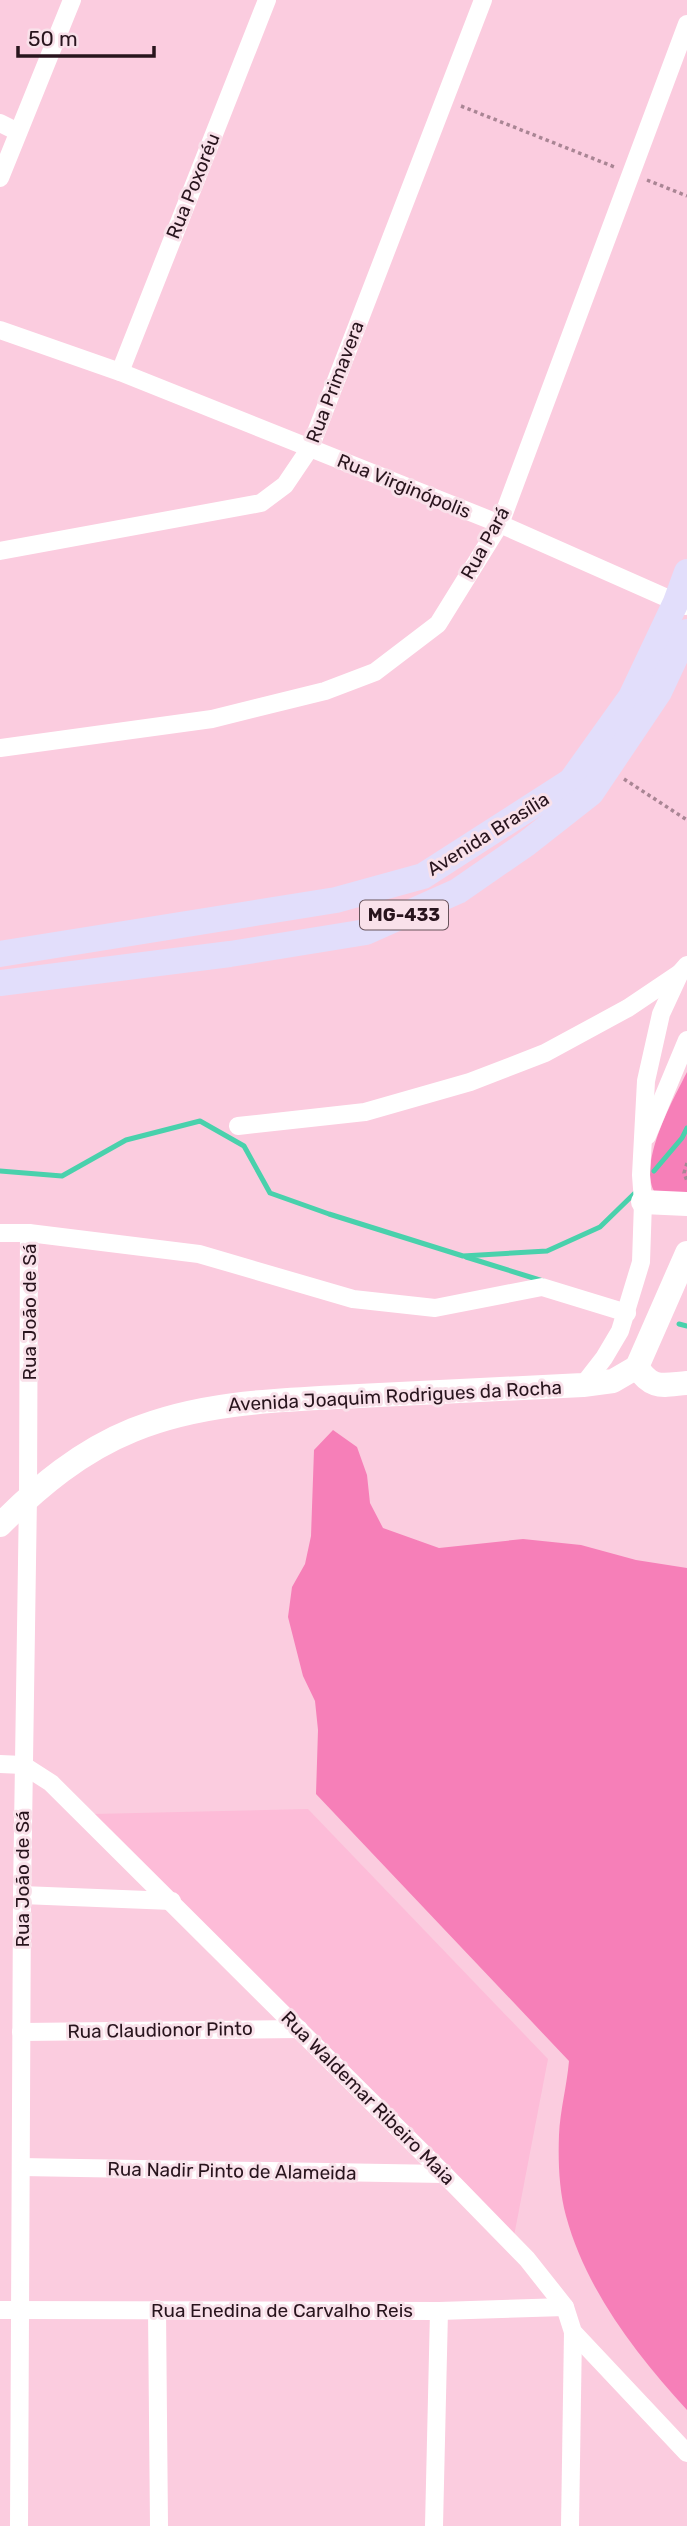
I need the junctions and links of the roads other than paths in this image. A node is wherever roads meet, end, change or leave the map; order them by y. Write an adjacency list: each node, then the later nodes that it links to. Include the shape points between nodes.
1 (72, 0): 6 (street)
2 (267, 0): 9 (street, Rua Poxoréu)
3 (483, 0): 10 (street, Rua Primavera)
4 (687, 24): 11 (street, Rua Pará)
5 (0, 123): 6 (street)
6 (19, 132): 7 (street)
7 (0, 178)
8 (0, 330): 9 (street, Rua Virginópolis)
9 (120, 373): 10 (street, Rua Virginópolis)
10 (310, 448): 11 (street, Rua Virginópolis); 12 (street, Rua Primavera, via 285,485 261,503)
11 (500, 524): 14 (street, Rua Virginópolis); 16 (street, Rua Pará, via 438,624 375,672 325,691 212,719)
12 (0, 551)
13 (687, 572): 14 (main road, Avenida Brasília / MG-433)
14 (681, 604): 17 (main road, Avenida Brasília / MG-433, via 631,697 571,782 423,876 336,900)
15 (687, 632): 19 (main road, Avenida Brasília / MG-433, via 659,692 591,793 458,891 366,932)
16 (0, 748)
17 (0, 954)
18 (684, 969): 21 (street, via 628,1008 545,1053 470,1082 365,1112); 22 (street, via 661,1014 646,1081)
19 (0, 983)
20 (687, 1040): 22 (street)
21 (238, 1126)
22 (642, 1149): 23 (street)
23 (643, 1202): 24 (street); 29 (street, via 641,1262)
24 (687, 1204)
25 (0, 1233): 26 (street)
26 (29, 1233): 29 (street, via 199,1254 353,1299 435,1308 542,1287); 34 (street, Rua João de Sá)
27 (687, 1253): 28 (street)
28 (677, 1298): 31 (street)
29 (627, 1313): 30 (street)
30 (620, 1331): 31 (street); 33 (street)
31 (637, 1367): 32 (street, via 645,1379 658,1385); 33 (street, Avenida Joaquim Rodrigues da Rocha, via 613,1381)
32 (687, 1383)
33 (583, 1385): 34 (street, Avenida Joaquim Rodrigues da Rocha, via 207,1408 134,1429 75,1459)
34 (28, 1496): 35 (street, Avenida Joaquim Rodrigues da Rocha); 37 (street, Rua João de Sá)
35 (0, 1525)
36 (0, 1764): 37 (street)
37 (23, 1765): 38 (street, Rua João de Sá); 39 (street, Rua Waldemar Ribeiro Maia, via 51,1783)
38 (22, 1895): 39 (street); 41 (street, Rua João de Sá)
39 (172, 1901): 40 (street, Rua Waldemar Ribeiro Maia)
40 (299, 2029): 41 (street, Rua Claudionor Pinto); 43 (street, Rua Waldemar Ribeiro Maia)
41 (21, 2032): 42 (street, Rua João de Sá)
42 (21, 2167): 43 (street, Rua Nadir Pinto de Alameida); 47 (street, Rua João de Sá)
43 (444, 2174): 44 (street, Rua Waldemar Ribeiro Maia, via 527,2259)
44 (565, 2307): 48 (street, Rua Enedina de Carvalho Reis); 49 (street, Rua Waldemar Ribeiro Maia)
45 (157, 2309): 47 (street, Rua Enedina de Carvalho Reis); 48 (street, Rua Enedina de Carvalho Reis); 52 (street)
46 (0, 2310): 47 (street, Rua Enedina de Carvalho Reis)
47 (21, 2310): 51 (street, Rua João de Sá)
48 (439, 2311): 53 (street)
49 (573, 2332): 50 (street, Rua Waldemar Ribeiro Maia); 54 (street)
50 (687, 2453)
51 (19, 2526)
52 (159, 2526)
53 (434, 2526)
54 (570, 2526)

